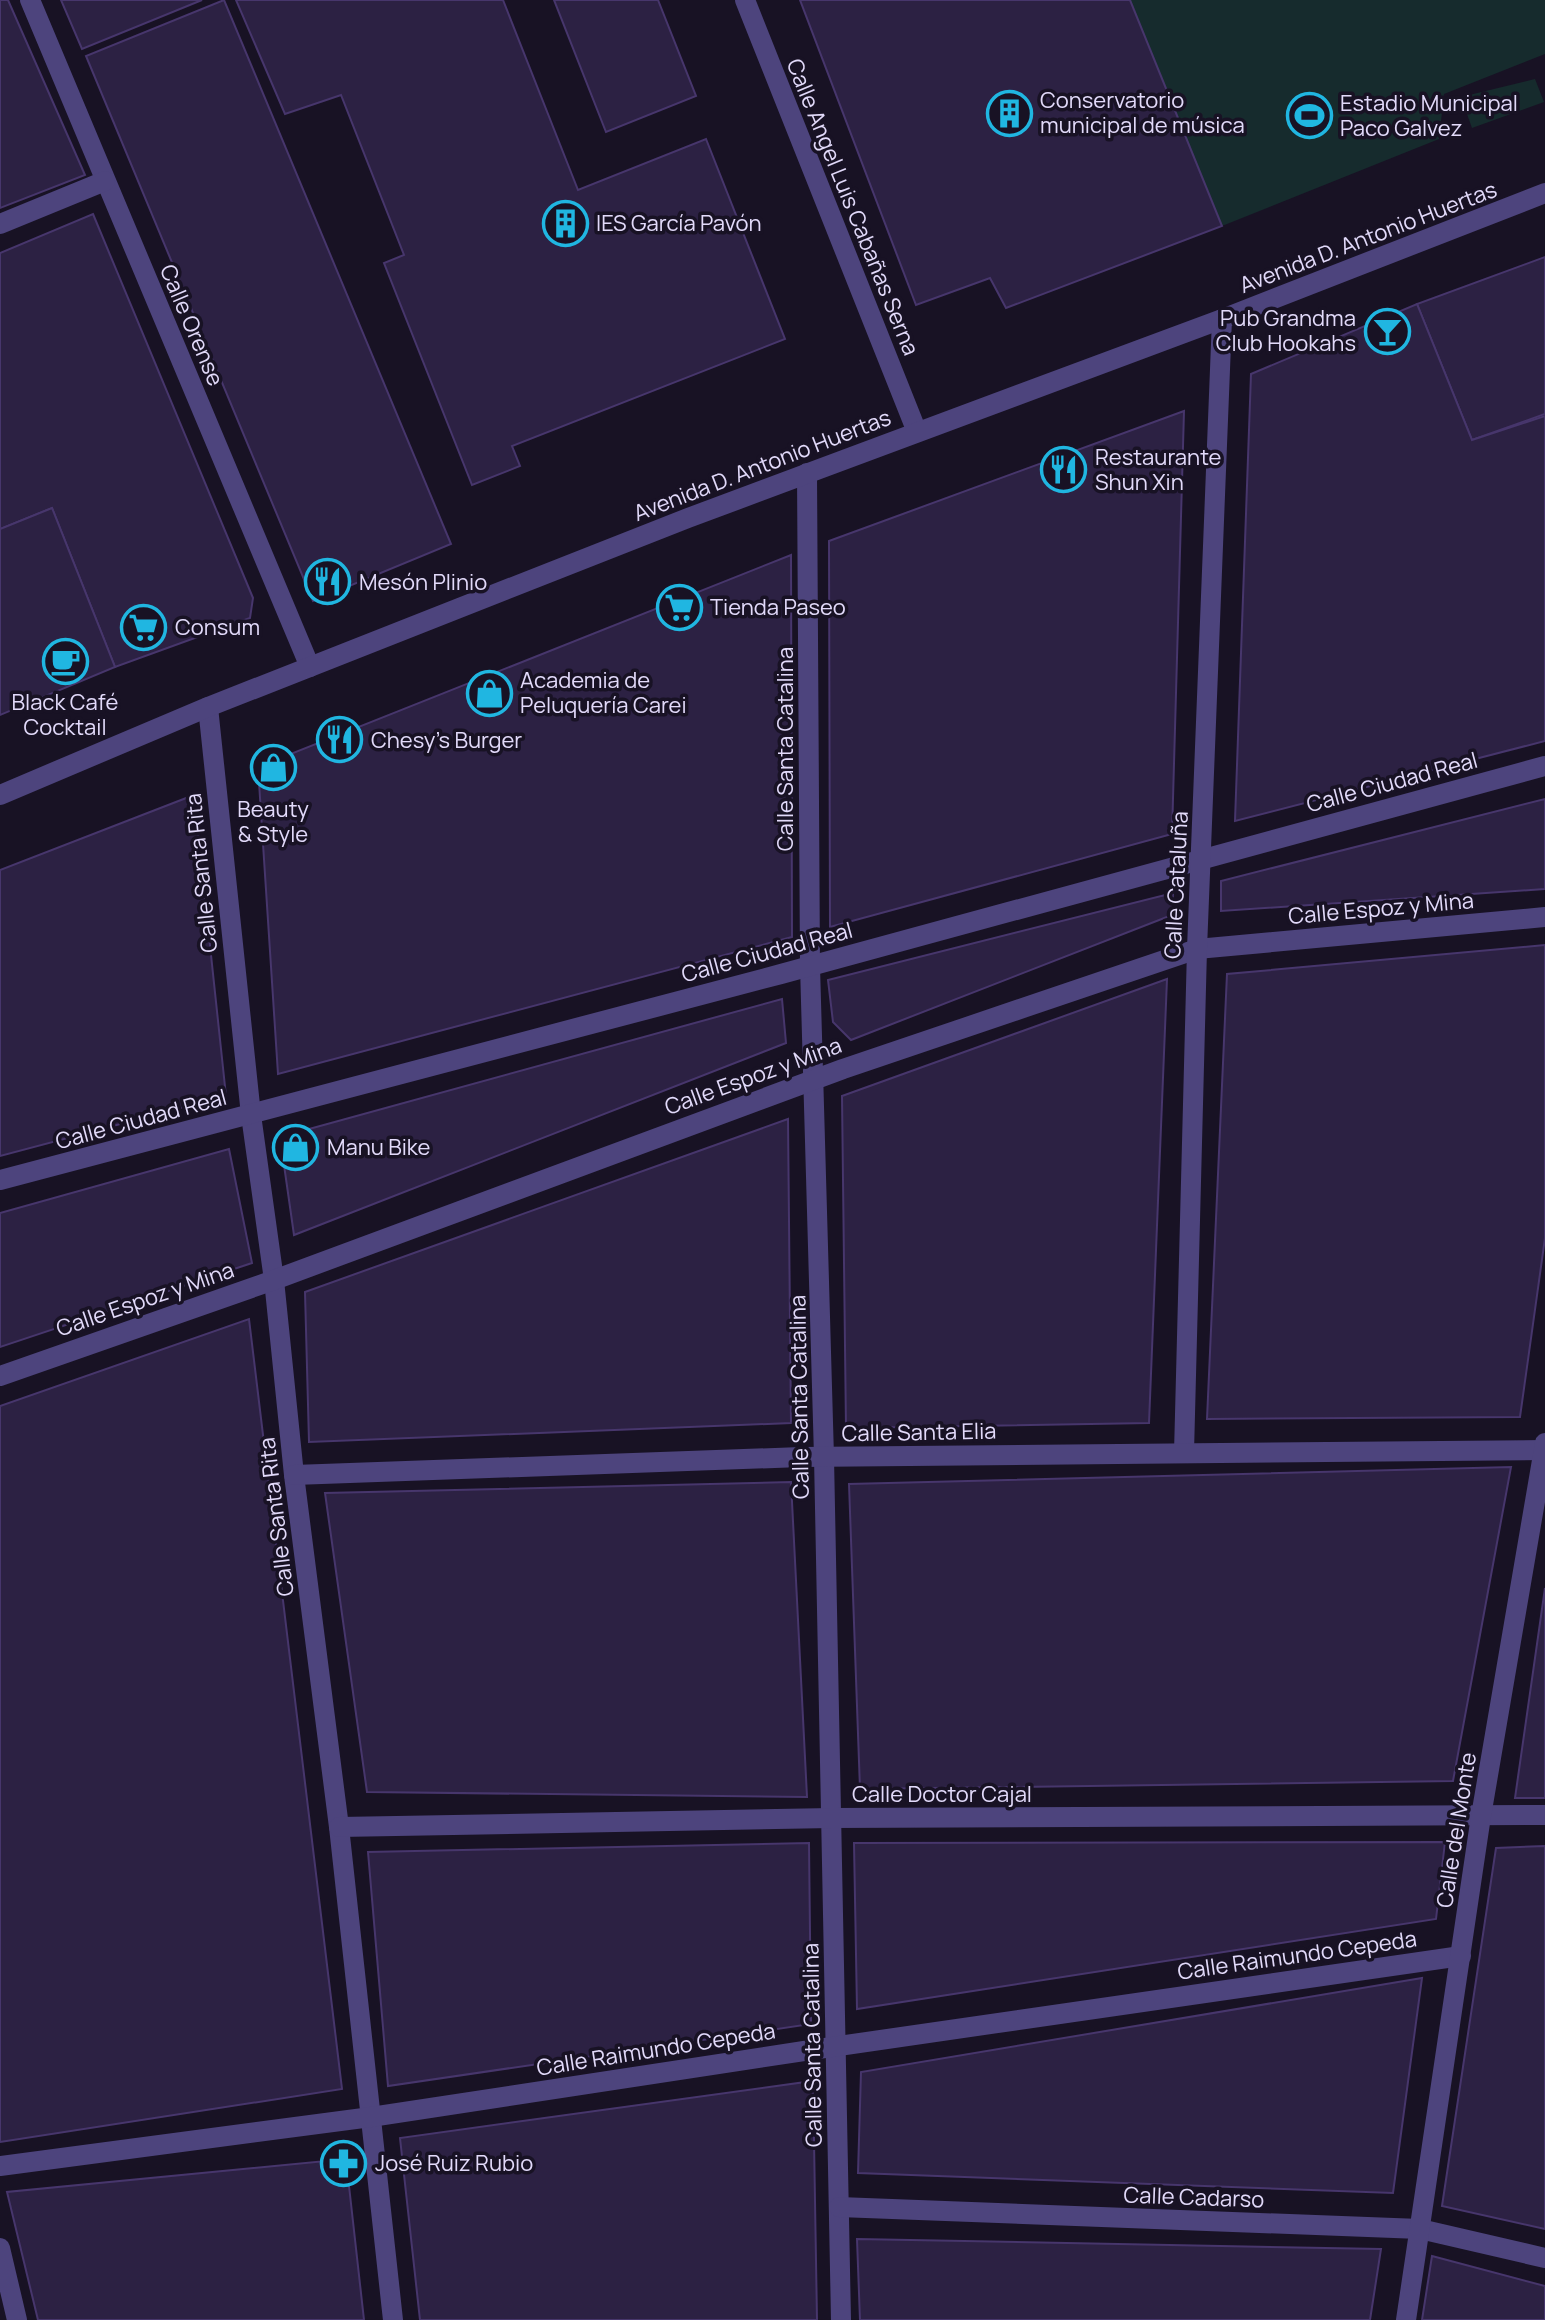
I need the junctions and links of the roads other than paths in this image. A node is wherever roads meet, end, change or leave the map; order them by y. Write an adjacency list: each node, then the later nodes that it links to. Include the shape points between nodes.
1 (30, 0): 3 (street, Calle Orense)
2 (745, 0): 7 (street, Calle Angel Luis Cabañas Serna)
3 (105, 181): 5 (street); 9 (street, Calle Orense)
4 (1545, 193): 6 (street, Avenida D. Antonio Huertas)
5 (0, 224)
6 (1222, 319): 7 (street, Avenida D. Antonio Huertas); 13 (street, Calle Cataluña)
7 (917, 432): 8 (street, Avenida D. Antonio Huertas)
8 (807, 473): 9 (street, Avenida D. Antonio Huertas); 16 (street, Calle Santa Catalina)
9 (310, 667): 10 (street, Avenida D. Antonio Huertas)
10 (208, 707): 12 (street, Avenida D. Antonio Huertas); 18 (street, Calle Santa Rita)
11 (1545, 766): 13 (street, Calle Ciudad Real)
12 (0, 795)
13 (1202, 859): 15 (street, Calle Cataluña); 16 (street, Calle Ciudad Real)
14 (1545, 917): 15 (street, Calle Espoz y Mina)
15 (1197, 949): 17 (street, Calle Espoz y Mina); 24 (street, Calle Cataluña)
16 (810, 966): 17 (street, Calle Santa Catalina); 18 (street, Calle Ciudad Real)
17 (815, 1079): 20 (street, Calle Espoz y Mina); 25 (street, Calle Santa Catalina)
18 (251, 1115): 19 (street, Calle Ciudad Real); 20 (street, Calle Santa Rita)
19 (0, 1180)
20 (274, 1280): 21 (street, Calle Espoz y Mina); 26 (street, Calle Santa Rita)
21 (0, 1376)
22 (1545, 1443): 23 (street, Calle del Monte)
23 (1544, 1450): 24 (street, Calle Santa Elia); 28 (street, Calle del Monte)
24 (1184, 1453): 25 (street, Calle Santa Elia)
25 (824, 1457): 26 (street, Calle Santa Elia); 29 (street, Calle Santa Catalina)
26 (294, 1475): 30 (street, Calle Santa Rita)
27 (1545, 1815): 28 (street, Calle Doctor Cajal)
28 (1481, 1816): 29 (street, Calle Doctor Cajal); 31 (street, Calle del Monte)
29 (832, 1818): 30 (street, Calle Doctor Cajal); 32 (street, Calle Santa Catalina)
30 (339, 1827): 33 (street, Calle Santa Rita)
31 (1461, 1956): 32 (street, Calle Raimundo Cepeda); 36 (street, Calle del Monte)
32 (836, 2046): 33 (street, Calle Raimundo Cepeda); 35 (street, Calle Santa Catalina)
33 (371, 2117): 34 (street, Calle Raimundo Cepeda); 40 (street, Calle Santa Rita)
34 (0, 2166)
35 (839, 2207): 36 (street, Calle Cadarso); 41 (street, Calle Santa Catalina)
36 (1420, 2229): 38 (street, Calle Cadarso); 42 (street, Calle del Monte)
37 (0, 2248): 39 (street)
38 (1545, 2258)
39 (17, 2320)
40 (393, 2320)
41 (841, 2320)
42 (1406, 2320)

